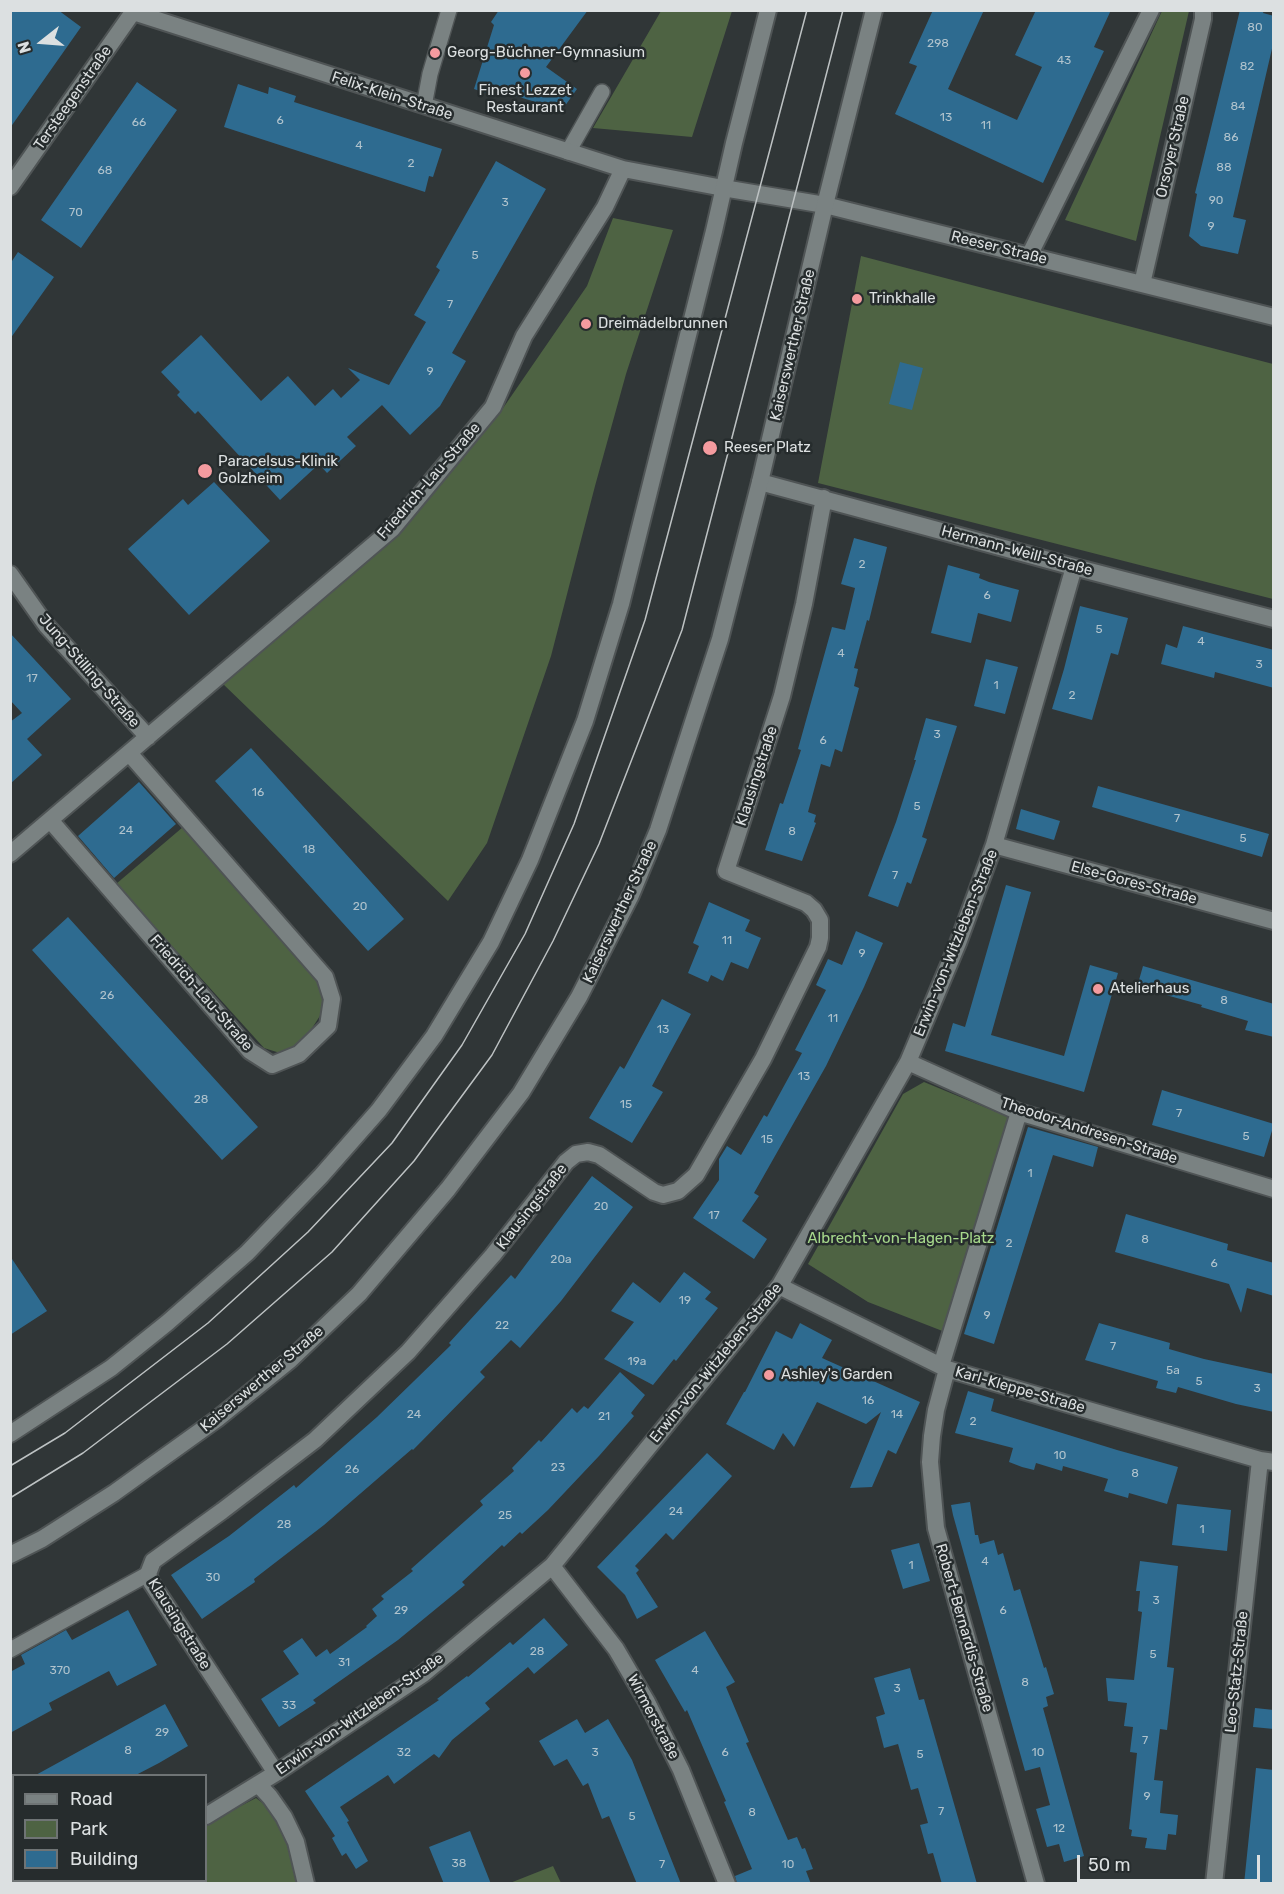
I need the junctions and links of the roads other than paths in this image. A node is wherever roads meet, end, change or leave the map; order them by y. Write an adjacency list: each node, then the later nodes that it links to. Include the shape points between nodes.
1 (449, 10): 8 (lane)
2 (768, 10): 12 (street)
3 (874, 10): 13 (street, Kaiserswerther Straße)
4 (1151, 10): 14 (street)
5 (1203, 10): 15 (street, Orsoyer Straße)
6 (132, 11): 8 (street, Felix-Klein-Straße); 11 (street, Tersteegenstraße)
7 (602, 92): 9 (lane)
8 (424, 106): 9 (street, Felix-Klein-Straße)
9 (568, 152): 10 (street, Felix-Klein-Straße)
10 (623, 169): 12 (street, Felix-Klein-Straße); 22 (street, Friedrich-Lau-Straße, via 605,207 524,336 493,407 392,530)
11 (10, 187)
12 (723, 188): 13 (street, Reeser Straße); 33 (street, via 621,604 585,721 530,860 491,942 434,1036 379,1110 255,1245 111,1368)
13 (825, 205): 14 (street, Reeser Straße); 17 (street, Kaiserswerther Straße)
14 (1029, 256): 15 (street, Reeser Straße)
15 (1142, 284): 16 (street, Reeser Straße)
16 (1274, 317)
17 (760, 482): 18 (street, Hermann-Weill-Straße); 35 (street, Kaiserswerther Straße, via 720,639 658,830 631,895 579,997 521,1093 448,1189 358,1294 290,1360 217,1419 114,1493)
18 (825, 498): 19 (street, Hermann-Weill-Straße); 37 (street, Klausingstraße, via 782,696 726,871 806,903 820,920 820,938 763,1059 696,1175 678,1191 663,1195 599,1155 576,1154 408,1352 315,1440 161,1554)
19 (1074, 567): 21 (street, Hermann-Weill-Straße); 25 (street, Erwin-von-Witzleben-Straße)
20 (10, 573): 22 (street, Jung-Stilling-Straße, via 46,625)
21 (1274, 619)
22 (148, 737): 23 (street, Friedrich-Lau-Straße)
23 (129, 753): 24 (street, Friedrich-Lau-Straße); 24 (street, Friedrich-Lau-Straße, via 325,976 332,999 328,1026 299,1054 272,1065 249,1051)
24 (50, 820): 26 (street, Friedrich-Lau-Straße)
25 (994, 845): 27 (street, Else-Gores-Straße); 28 (street, Erwin-von-Witzleben-Straße)
26 (10, 854)
27 (1274, 921)
28 (908, 1062): 29 (street, Theodor-Andresen-Straße); 31 (street, Erwin-von-Witzleben-Straße)
29 (1019, 1112): 30 (street, Theodor-Andresen-Straße); 32 (street)
30 (1274, 1189)
31 (779, 1286): 32 (street, Karl-Kleppe-Straße); 36 (street, Erwin-von-Witzleben-Straße)
32 (944, 1368): 34 (street, Karl-Kleppe-Straße); 44 (street, Robert-Bernardis-Straße, via 930,1462 936,1528)
33 (10, 1434)
34 (1267, 1461): 45 (street, Leo-Statz-Straße)
35 (10, 1555)
36 (552, 1566): 39 (street, Erwin-von-Witzleben-Straße, via 423,1674); 43 (street, Wirmerstraße, via 616,1649 647,1702 681,1770)
37 (148, 1574): 38 (lane); 39 (street, Klausingstraße)
38 (10, 1650)
39 (276, 1773): 40 (street, Erwin-von-Witzleben-Straße)
40 (258, 1784): 41 (street, Erwin-von-Witzleben-Straße); 42 (street, Erwin-von-Witzleben-Straße, via 284,1817 296,1842)
41 (207, 1815)
42 (306, 1884)
43 (727, 1884)
44 (1036, 1884)
45 (1214, 1884)

